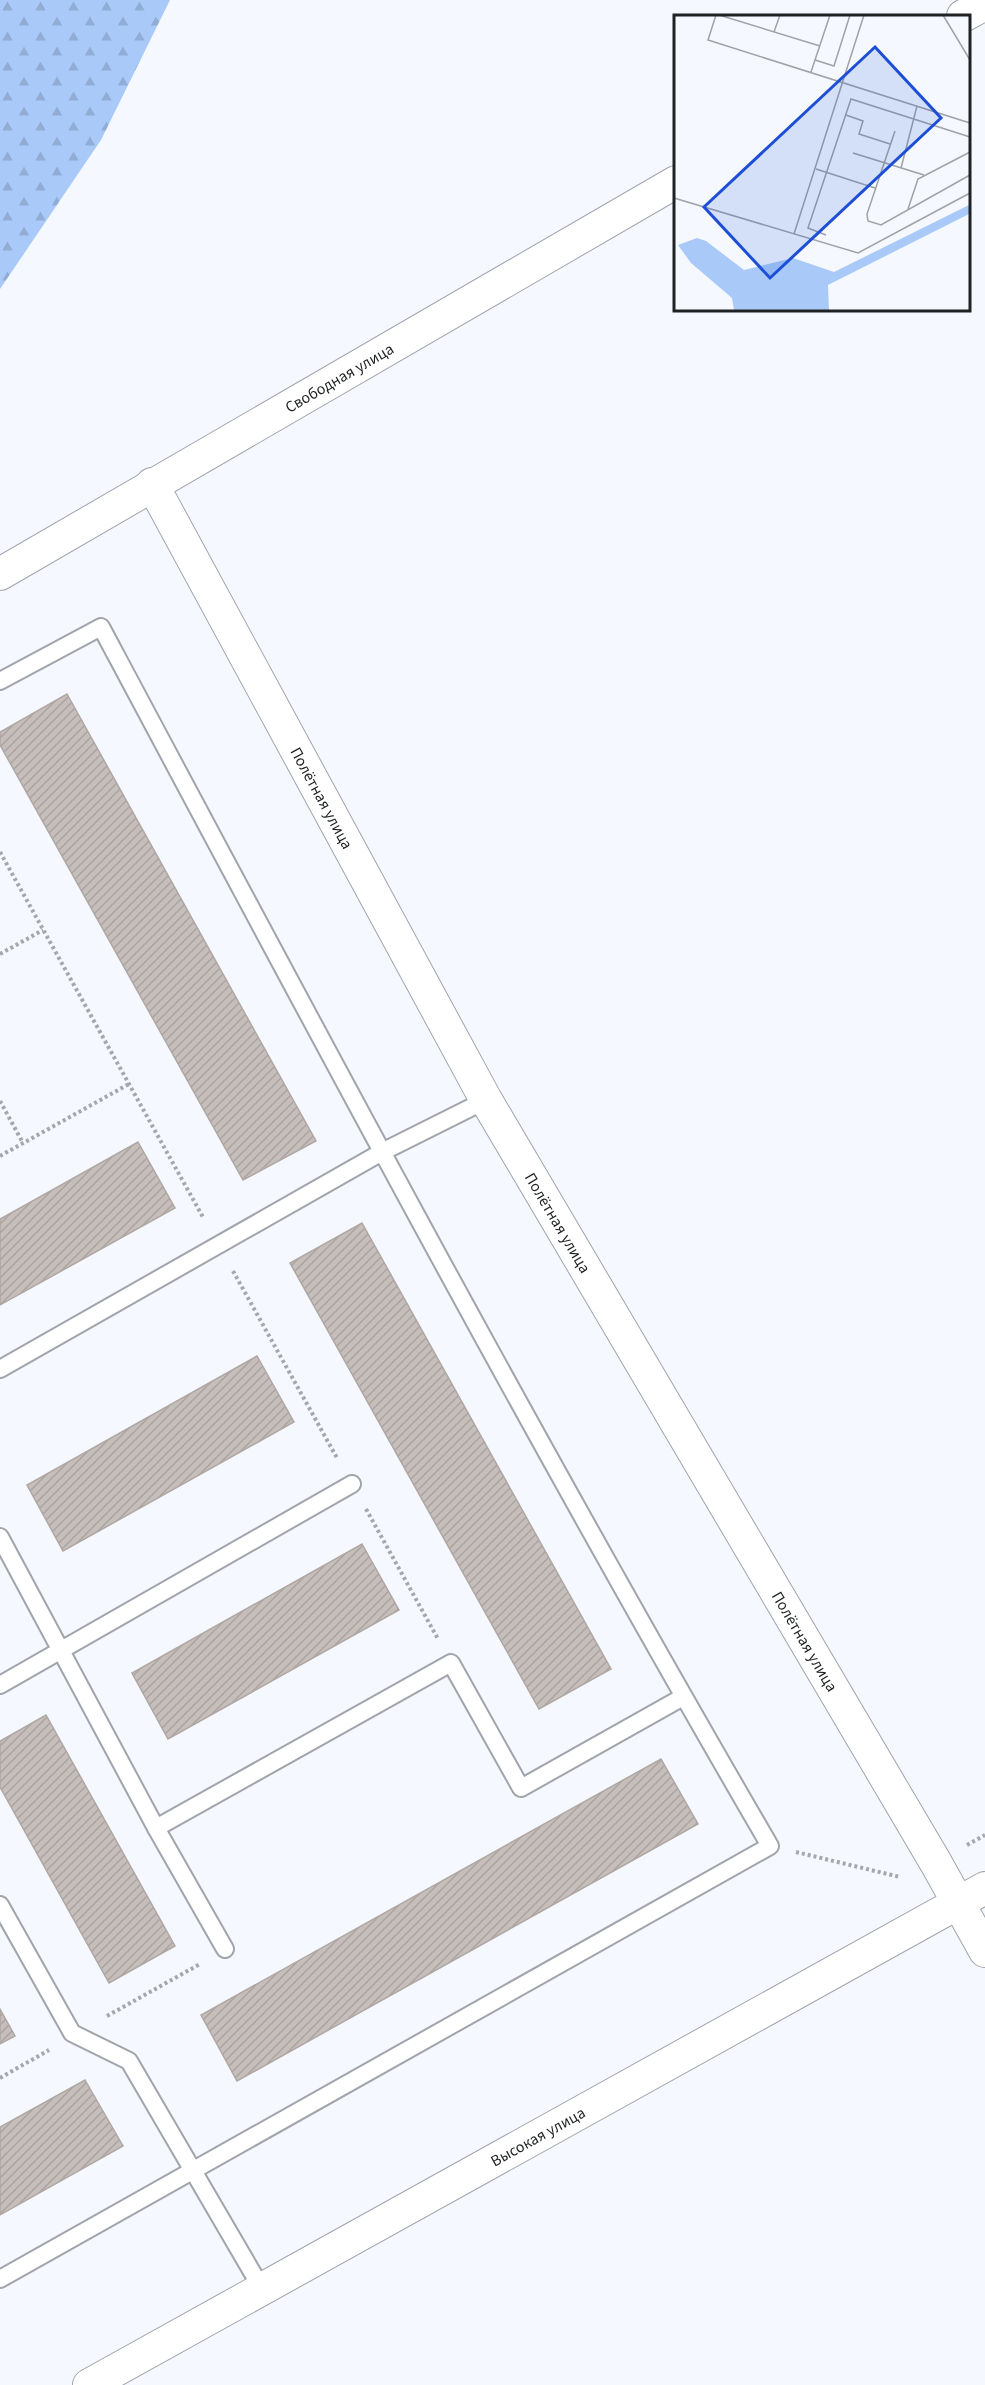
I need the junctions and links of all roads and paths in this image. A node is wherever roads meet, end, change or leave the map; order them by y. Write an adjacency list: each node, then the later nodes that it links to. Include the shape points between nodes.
1 (985, 4): 2 (street)
2 (965, 15)
3 (674, 183): 4 (street, Свободная улица)
4 (152, 484): 5 (street, Свободная улица); 10 (street, Полётная улица)
5 (0, 574)
6 (0, 681): 13 (lane, via 101,627)
7 (43, 930): 8 (path)
8 (0, 954)
9 (129, 1084): 12 (path)
10 (486, 1100): 13 (lane); 24 (street, Полётная улица)
11 (0, 1101): 12 (path)
12 (23, 1143): 14 (path)
13 (382, 1152): 15 (lane); 20 (lane)
14 (0, 1156)
15 (0, 1369)
16 (352, 1484): 18 (lane)
17 (0, 1537): 18 (lane)
18 (61, 1651): 19 (lane); 21 (lane)
19 (0, 1685)
20 (683, 1697): 21 (lane, via 521,1788 451,1663); 23 (lane)
21 (156, 1828): 27 (lane)
22 (985, 1835): 24 (path)
23 (770, 1846): 24 (path, via 907,1879); 31 (lane)
24 (936, 1863): 25 (street, Полётная улица)
25 (972, 1895): 28 (street, Полётная улица); 33 (street, Высокая улица)
26 (0, 1905): 29 (lane)
27 (225, 1950): 29 (path)
28 (985, 1951)
29 (75, 2035): 30 (path); 31 (lane, via 129,2061)
30 (0, 2078)
31 (195, 2171): 32 (lane); 33 (lane)
32 (0, 2279)
33 (262, 2289): 34 (street, Высокая улица)
34 (89, 2385)

